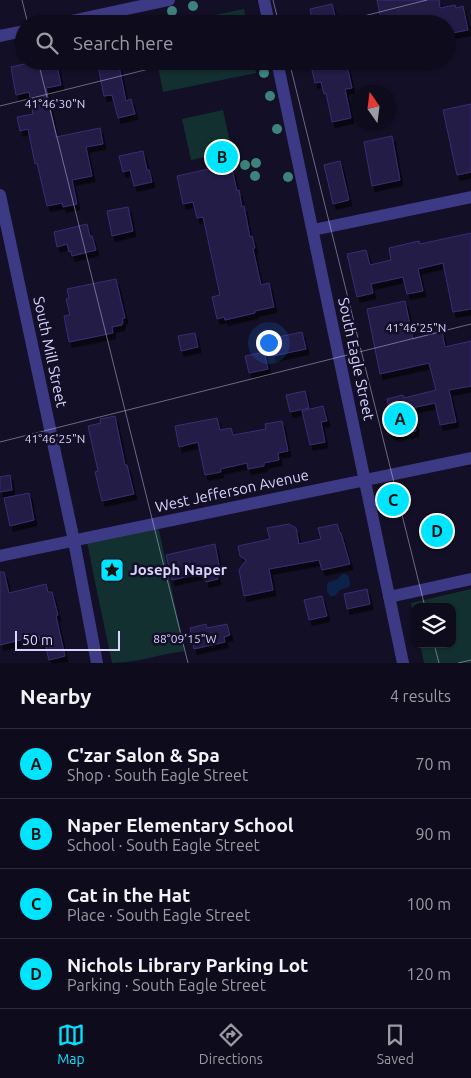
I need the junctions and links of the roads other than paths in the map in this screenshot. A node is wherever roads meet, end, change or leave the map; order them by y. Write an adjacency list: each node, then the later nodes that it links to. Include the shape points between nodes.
1 (169, 0): 3 (street)
2 (264, 0): 4 (street)
3 (100, 15)
4 (267, 15)
5 (15, 33): 6 (street)
6 (0, 36)
7 (279, 70): 10 (street, South Eagle Street)
8 (0, 194): 13 (street, South Mill Street)
9 (471, 197): 10 (street)
10 (312, 230): 12 (street, South Eagle Street)
11 (471, 458): 12 (street, West Jefferson Avenue)
12 (365, 480): 13 (street, West Jefferson Avenue); 16 (street, South Eagle Street)
13 (74, 541): 14 (street, West Jefferson Avenue); 17 (street, South Mill Street)
14 (0, 556)
15 (471, 579): 16 (street)
16 (389, 597): 18 (street, South Eagle Street)
17 (97, 663)
18 (403, 663)

